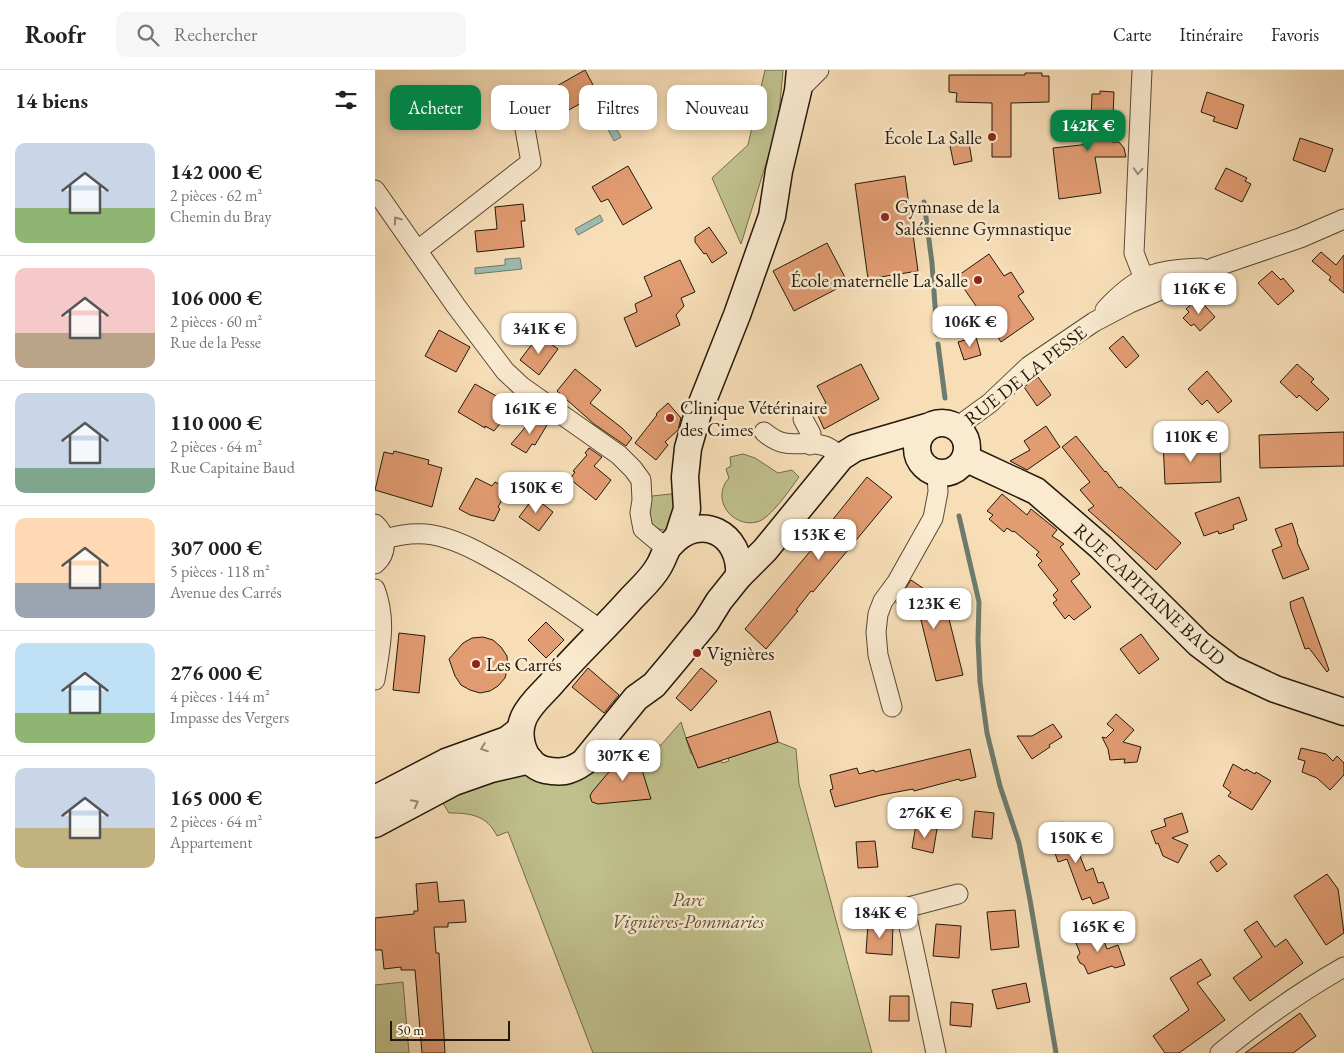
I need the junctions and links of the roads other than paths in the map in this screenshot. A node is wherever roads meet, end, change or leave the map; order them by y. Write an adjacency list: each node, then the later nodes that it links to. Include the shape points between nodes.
1 (819, 70): 3 (street)
2 (1142, 70): 8 (street, one-way to 8, via 1134,254)
3 (799, 80): 9 (main road, via 772,216)
4 (525, 130): 7 (street, via 531,162)
5 (375, 190): 7 (street, one-way to 5)
6 (1344, 219): 8 (street, RUE DE LA PESSE, via 1215,267 1170,270)
7 (418, 250): 21 (street, via 505,371 521,386 619,455 633,469 641,480 643,529)
8 (1146, 286): 12 (street, RUE DE LA PESSE, via 1126,288 1094,322 1029,366)
9 (737, 315): 19 (main road, via 731,356 698,450 700,495); 21 (main road, via 719,356 688,448 685,477 687,509)
10 (803, 419): 14 (street, via 811,434)
11 (927, 427): 12 (main road, via 938,422); 15 (main road); 17 (main road, via 919,435 916,446)
12 (957, 428): 16 (main road, via 967,447)
13 (764, 432): 14 (street, via 785,444)
14 (809, 445): 15 (street, via 822,445)
15 (848, 453): 17 (main road, via 888,450); 18 (main road)
16 (965, 458): 17 (main road, via 948,472); 30 (main road, RUE CAPITAINE BAUD, via 1036,491 1101,547 1199,644 1232,669 1275,689)
17 (928, 466): 29 (street, via 938,492 933,518 883,601 876,632 878,655)
18 (784, 526): 22 (main road, via 758,538); 24 (main road)
19 (709, 530): 21 (main road, via 688,531); 22 (main road)
20 (380, 531): 23 (street, via 383,555); 26 (street, via 427,534 471,548 520,574)
21 (672, 543): 26 (main road); 27 (main road, via 659,567)
22 (732, 543): 24 (main road, via 739,558)
23 (375, 564)
24 (739, 576): 32 (main road, via 682,652 654,685 635,698 584,762 560,773 542,769)
25 (375, 589): 28 (street, via 383,623)
26 (595, 626): 27 (main road)
27 (580, 651): 31 (main road, via 533,704)
28 (375, 680)
29 (892, 707)
30 (1344, 712)
31 (520, 730): 32 (main road, via 521,745); 33 (main road, one-way to 33, via 507,740 446,762)
32 (529, 760): 34 (main road, one-way to 32, via 454,782)
33 (375, 799)
34 (375, 824)
35 (958, 894): 37 (street, via 905,908)
36 (1344, 967): 38 (street, via 1308,988)
37 (937, 1053)
38 (1220, 1053)

